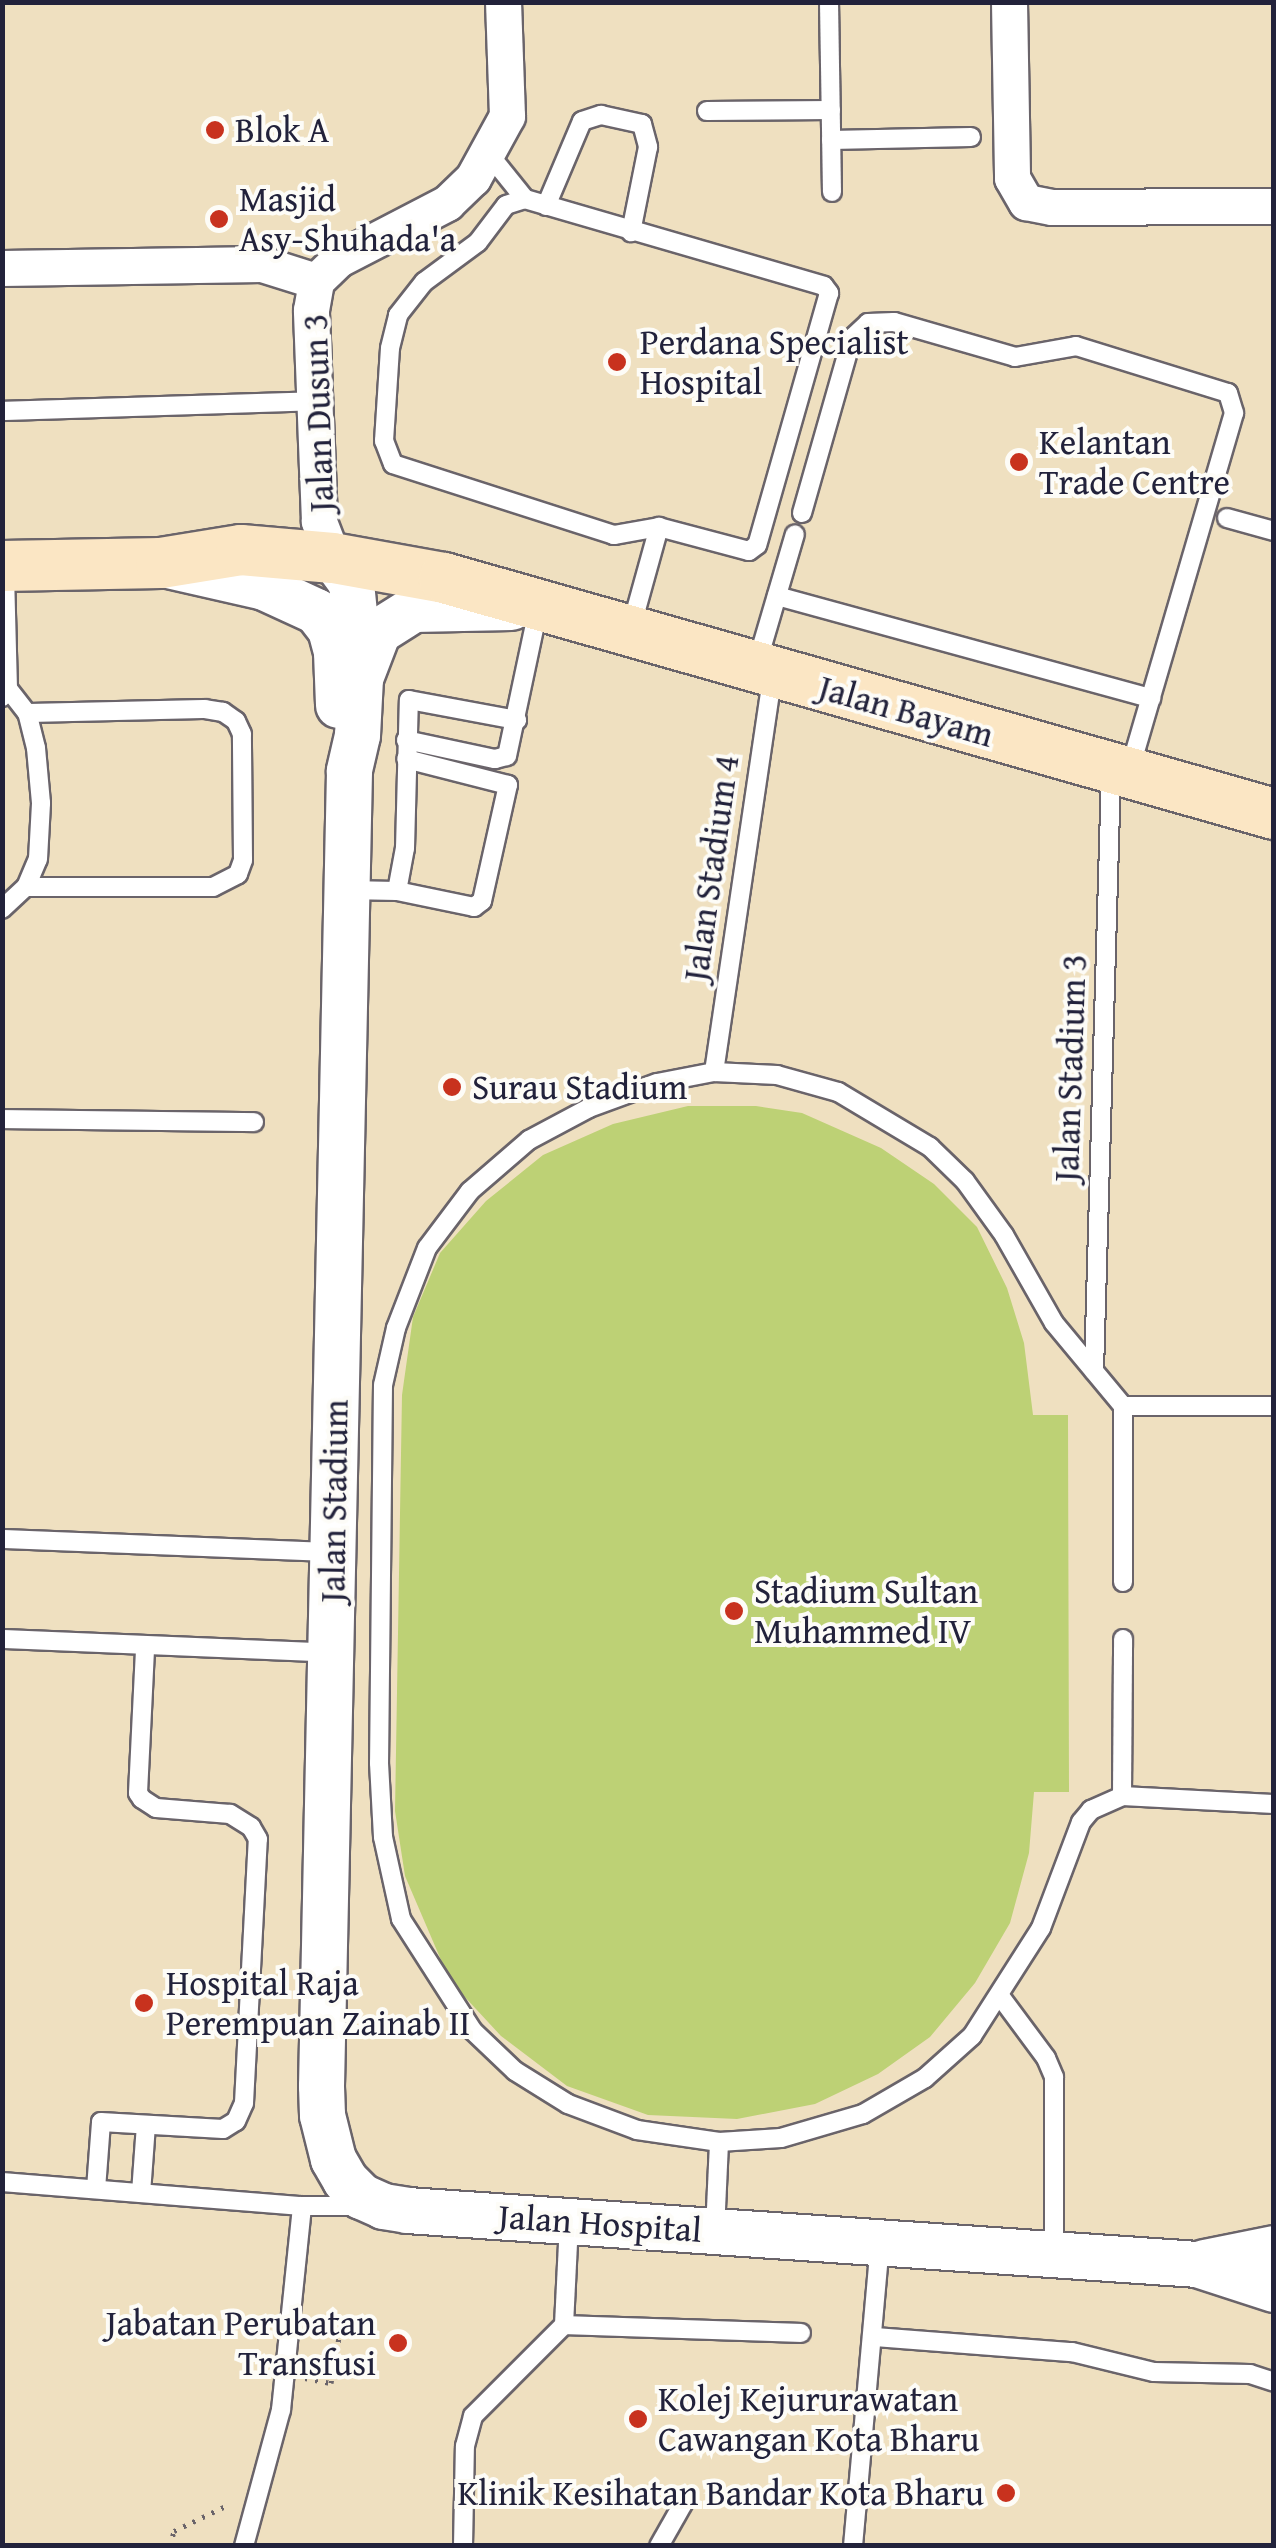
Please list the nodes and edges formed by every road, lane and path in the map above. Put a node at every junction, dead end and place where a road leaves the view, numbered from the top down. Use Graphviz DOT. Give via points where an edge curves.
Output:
graph roads {
  1 [pos="503,2"];
  2 [pos="829,2"];
  3 [pos="1009,2"];
  4 [pos="831,110"];
  5 [pos="707,111"];
  6 [pos="971,137"];
  7 [pos="831,140"];
  8 [pos="488,153"];
  9 [pos="832,192"];
  10 [pos="525,200"];
  11 [pos="546,206"];
  12 [pos="1274,206"];
  13 [pos="631,232"];
  14 [pos="2,268"];
  15 [pos="316,281"];
  16 [pos="313,401"];
  17 [pos="2,411"];
  18 [pos="802,514"];
  19 [pos="1227,518"];
  20 [pos="660,527"];
  21 [pos="1274,531"];
  22 [pos="796,534"];
  23 [pos="333,558"];
  24 [pos="161,563"];
  25 [pos="4,566"];
  26 [pos="778,596"];
  27 [pos="538,608"];
  28 [pos="629,633"];
  29 [pos="764,671"];
  30 [pos="360,678"];
  31 [pos="5,693"];
  32 [pos="1151,698"];
  33 [pos="27,713"];
  34 [pos="518,720"];
  35 [pos="406,740"];
  36 [pos="406,760"];
  37 [pos="349,771"];
  38 [pos="1120,771"];
  39 [pos="1274,814"];
  40 [pos="26,888"];
  41 [pos="347,890"];
  42 [pos="398,890"];
  43 [pos="2,910"];
  44 [pos="714,1072"];
  45 [pos="2,1119"];
  46 [pos="254,1122"];
  47 [pos="1094,1371"];
  48 [pos="1123,1406"];
  49 [pos="1274,1406"];
  50 [pos="2,1539"];
  51 [pos="351,1566"];
  52 [pos="1122,1582"];
  53 [pos="1122,1638"];
  54 [pos="2,1639"];
  55 [pos="144,1648"];
  56 [pos="330,1653"];
  57 [pos="1122,1796"];
  58 [pos="1274,1804"];
  59 [pos="1000,1996"];
  60 [pos="146,2125"];
  61 [pos="719,2142"];
  62 [pos="2,2182"];
  63 [pos="96,2190"];
  64 [pos="140,2193"];
  65 [pos="302,2206"];
  66 [pos="382,2206"];
  67 [pos="569,2221"];
  68 [pos="715,2231"];
  69 [pos="880,2242"];
  70 [pos="1274,2248"];
  71 [pos="1054,2254"];
  72 [pos="1197,2264"];
  73 [pos="1274,2289"];
  74 [pos="564,2325"];
  75 [pos="800,2333"];
  76 [pos="876,2338"];
  77 [pos="1274,2382"];
  78 [pos="684,2502"];
  79 [pos="244,2546"];
  80 [pos="463,2546"];
  81 [pos="659,2546"];
  82 [pos="853,2546"];
  1 -- 8 [label="street, Jalan Dusun 3" via="507,116"];
  2 -- 4 [label="lane"];
  3 -- 12 [label="street" via="1012,178 1026,202"];
  4 -- 5 [label="lane"];
  4 -- 7 [label="lane"];
  6 -- 7 [label="lane"];
  7 -- 9 [label="lane"];
  8 -- 10 [label="lane"];
  8 -- 15 [label="street, Jalan Dusun 3" via="447,203 339,259"];
  10 -- 11 [label="lane"];
  10 -- 20 [label="lane" via="506,204 478,242 424,282 398,315 390,348 387,454 402,470 614,536"];
  11 -- 13 [label="lane"];
  11 -- 13 [label="lane" via="582,121 600,115 642,124 648,146"];
  13 -- 20 [label="lane" via="824,286 829,293 757,545 749,551"];
  14 -- 15 [label="street" via="262,264"];
  15 -- 16 [label="street, Jalan Dusun 3"];
  16 -- 17 [label="lane"];
  16 -- 23 [label="street, Jalan Dusun 3" via="320,521"];
  18 -- 32 [label="lane, Jalan Stadium 3" via="852,338 868,323 894,322 1016,357 1076,346 1221,388 1232,398 1234,413"];
  19 -- 21 [label="lane"];
  20 -- 28 [label="lane"];
  22 -- 26 [label="lane, Jalan Stadium 4"];
  23 -- 24 [label="main road, Jalan Bayam" via="229,550"];
  23 -- 27 [label="main road, Jalan Bayam" via="444,578"];
  23 -- 30 [label="street" via="351,583"];
  24 -- 25 [label="main road, Jalan Bayam"];
  24 -- 37 [label="street, Jalan Bayam" via="264,587 316,611 336,652 339,733"];
  25 -- 31 [label="lane"];
  26 -- 29 [label="lane, Jalan Stadium 4"];
  26 -- 32 [label="lane"];
  27 -- 28 [label="main road, Jalan Bayam"];
  27 -- 30 [label="street, Jalan Bayam" via="443,605 399,614 371,643"];
  27 -- 34 [label="lane"];
  28 -- 29 [label="main road, Jalan Bayam"];
  29 -- 38 [label="main road, Jalan Bayam"];
  29 -- 44 [label="lane, Jalan Stadium 4"];
  30 -- 37 [label="street, Jalan Bayam"];
  31 -- 33 [label="lane"];
  32 -- 38 [label="lane, Jalan Stadium 3"];
  33 -- 40 [label="lane" via="40,804 38,859"];
  33 -- 40 [label="lane" via="223,712 242,734 242,860 238,874 213,888"];
  34 -- 35 [label="lane" via="510,752 500,759"];
  34 -- 35 [label="lane" via="414,698 406,705"];
  35 -- 36 [label="lane"];
  36 -- 42 [label="lane"];
  36 -- 42 [label="lane" via="508,788 478,906"];
  37 -- 41 [label="street, Jalan Stadium"];
  38 -- 39 [label="main road, Jalan Bayam"];
  38 -- 47 [label="lane, Jalan Stadium 3"];
  40 -- 43 [label="lane"];
  41 -- 42 [label="lane"];
  41 -- 51 [label="street, Jalan Stadium"];
  44 -- 47 [label="lane" via="777,1075 838,1092 930,1147 965,1181 1054,1323"];
  44 -- 51 [label="lane" via="589,1108 529,1140 470,1191 427,1248 382,1385"];
  45 -- 46 [label="lane"];
  47 -- 48 [label="lane"];
  48 -- 49 [label="lane"];
  48 -- 52 [label="lane"];
  50 -- 51 [label="lane"];
  51 -- 56 [label="street, Jalan Stadium"];
  51 -- 61 [label="lane" via="383,1838 401,1919 436,1979 487,2044 568,2104 638,2130"];
  53 -- 57 [label="lane"];
  54 -- 55 [label="lane"];
  55 -- 56 [label="lane"];
  55 -- 60 [label="lane" via="138,1793 156,1808 242,1819 261,1851 242,2113 223,2129"];
  56 -- 66 [label="street, Jalan Stadium" via="322,2115 344,2180"];
  57 -- 58 [label="lane"];
  57 -- 59 [label="lane" via="1081,1822 1040,1928"];
  59 -- 61 [label="lane" via="972,2036 925,2078 862,2114 780,2138"];
  59 -- 71 [label="lane" via="1054,2077"];
  60 -- 63 [label="lane" via="101,2122"];
  60 -- 64 [label="lane"];
  61 -- 68 [label="lane"];
  62 -- 63 [label="lane, Jalan Hospital"];
  63 -- 64 [label="lane, Jalan Hospital"];
  64 -- 65 [label="lane, Jalan Hospital"];
  65 -- 66 [label="lane, Jalan Hospital"];
  65 -- 79 [label="lane" via="281,2410"];
  66 -- 67 [label="street, Jalan Hospital"];
  67 -- 68 [label="street, Jalan Hospital"];
  67 -- 74 [label="lane"];
  68 -- 69 [label="street, Jalan Hospital"];
  69 -- 71 [label="street, Jalan Hospital"];
  69 -- 76 [label="lane"];
  70 -- 72 [label="street, Jalan Hospital"];
  71 -- 72 [label="street, Jalan Hospital"];
  72 -- 73 [label="street, Jalan Hospital"];
  74 -- 75 [label="lane"];
  74 -- 80 [label="lane" via="473,2416 464,2446"];
  76 -- 77 [label="lane" via="1072,2352 1154,2372 1250,2374"];
  76 -- 82 [label="lane" via="866,2373"];
  78 -- 81 [label="lane"];
}
